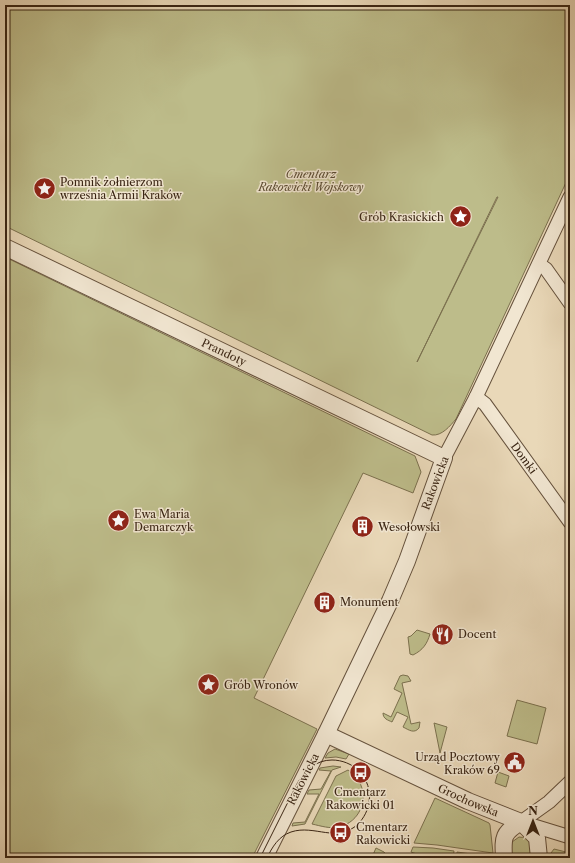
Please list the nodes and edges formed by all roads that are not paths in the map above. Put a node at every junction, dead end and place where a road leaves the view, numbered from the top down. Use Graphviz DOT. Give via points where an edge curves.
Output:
graph roads {
  1 [pos="570,197"];
  2 [pos="5,247"];
  3 [pos="539,264"];
  4 [pos="570,303"];
  5 [pos="476,397"];
  6 [pos="444,458"];
  7 [pos="570,522"];
  8 [pos="326,734"];
  9 [pos="570,782"];
  10 [pos="521,822"];
  11 [pos="570,837"];
  12 [pos="264,858"];
  13 [pos="504,858"];
  14 [pos="539,858"];
  1 -- 3 [label="street, Rakowicka"];
  2 -- 6 [label="street, Prandoty"];
  3 -- 4 [label="street" via="546,269"];
  3 -- 5 [label="street, Rakowicka"];
  5 -- 6 [label="street, Rakowicka"];
  5 -- 7 [label="street, Domki" via="485,404"];
  6 -- 8 [label="street, Rakowicka" via="393,594"];
  8 -- 10 [label="street, Grochowska" via="468,801"];
  8 -- 12 [label="street, Rakowicka"];
  9 -- 10 [label="street" via="549,802"];
  10 -- 11 [label="street, Grochowska"];
  10 -- 13 [label="street" via="507,831 504,838"];
  10 -- 14 [label="street" via="536,838"];
}
